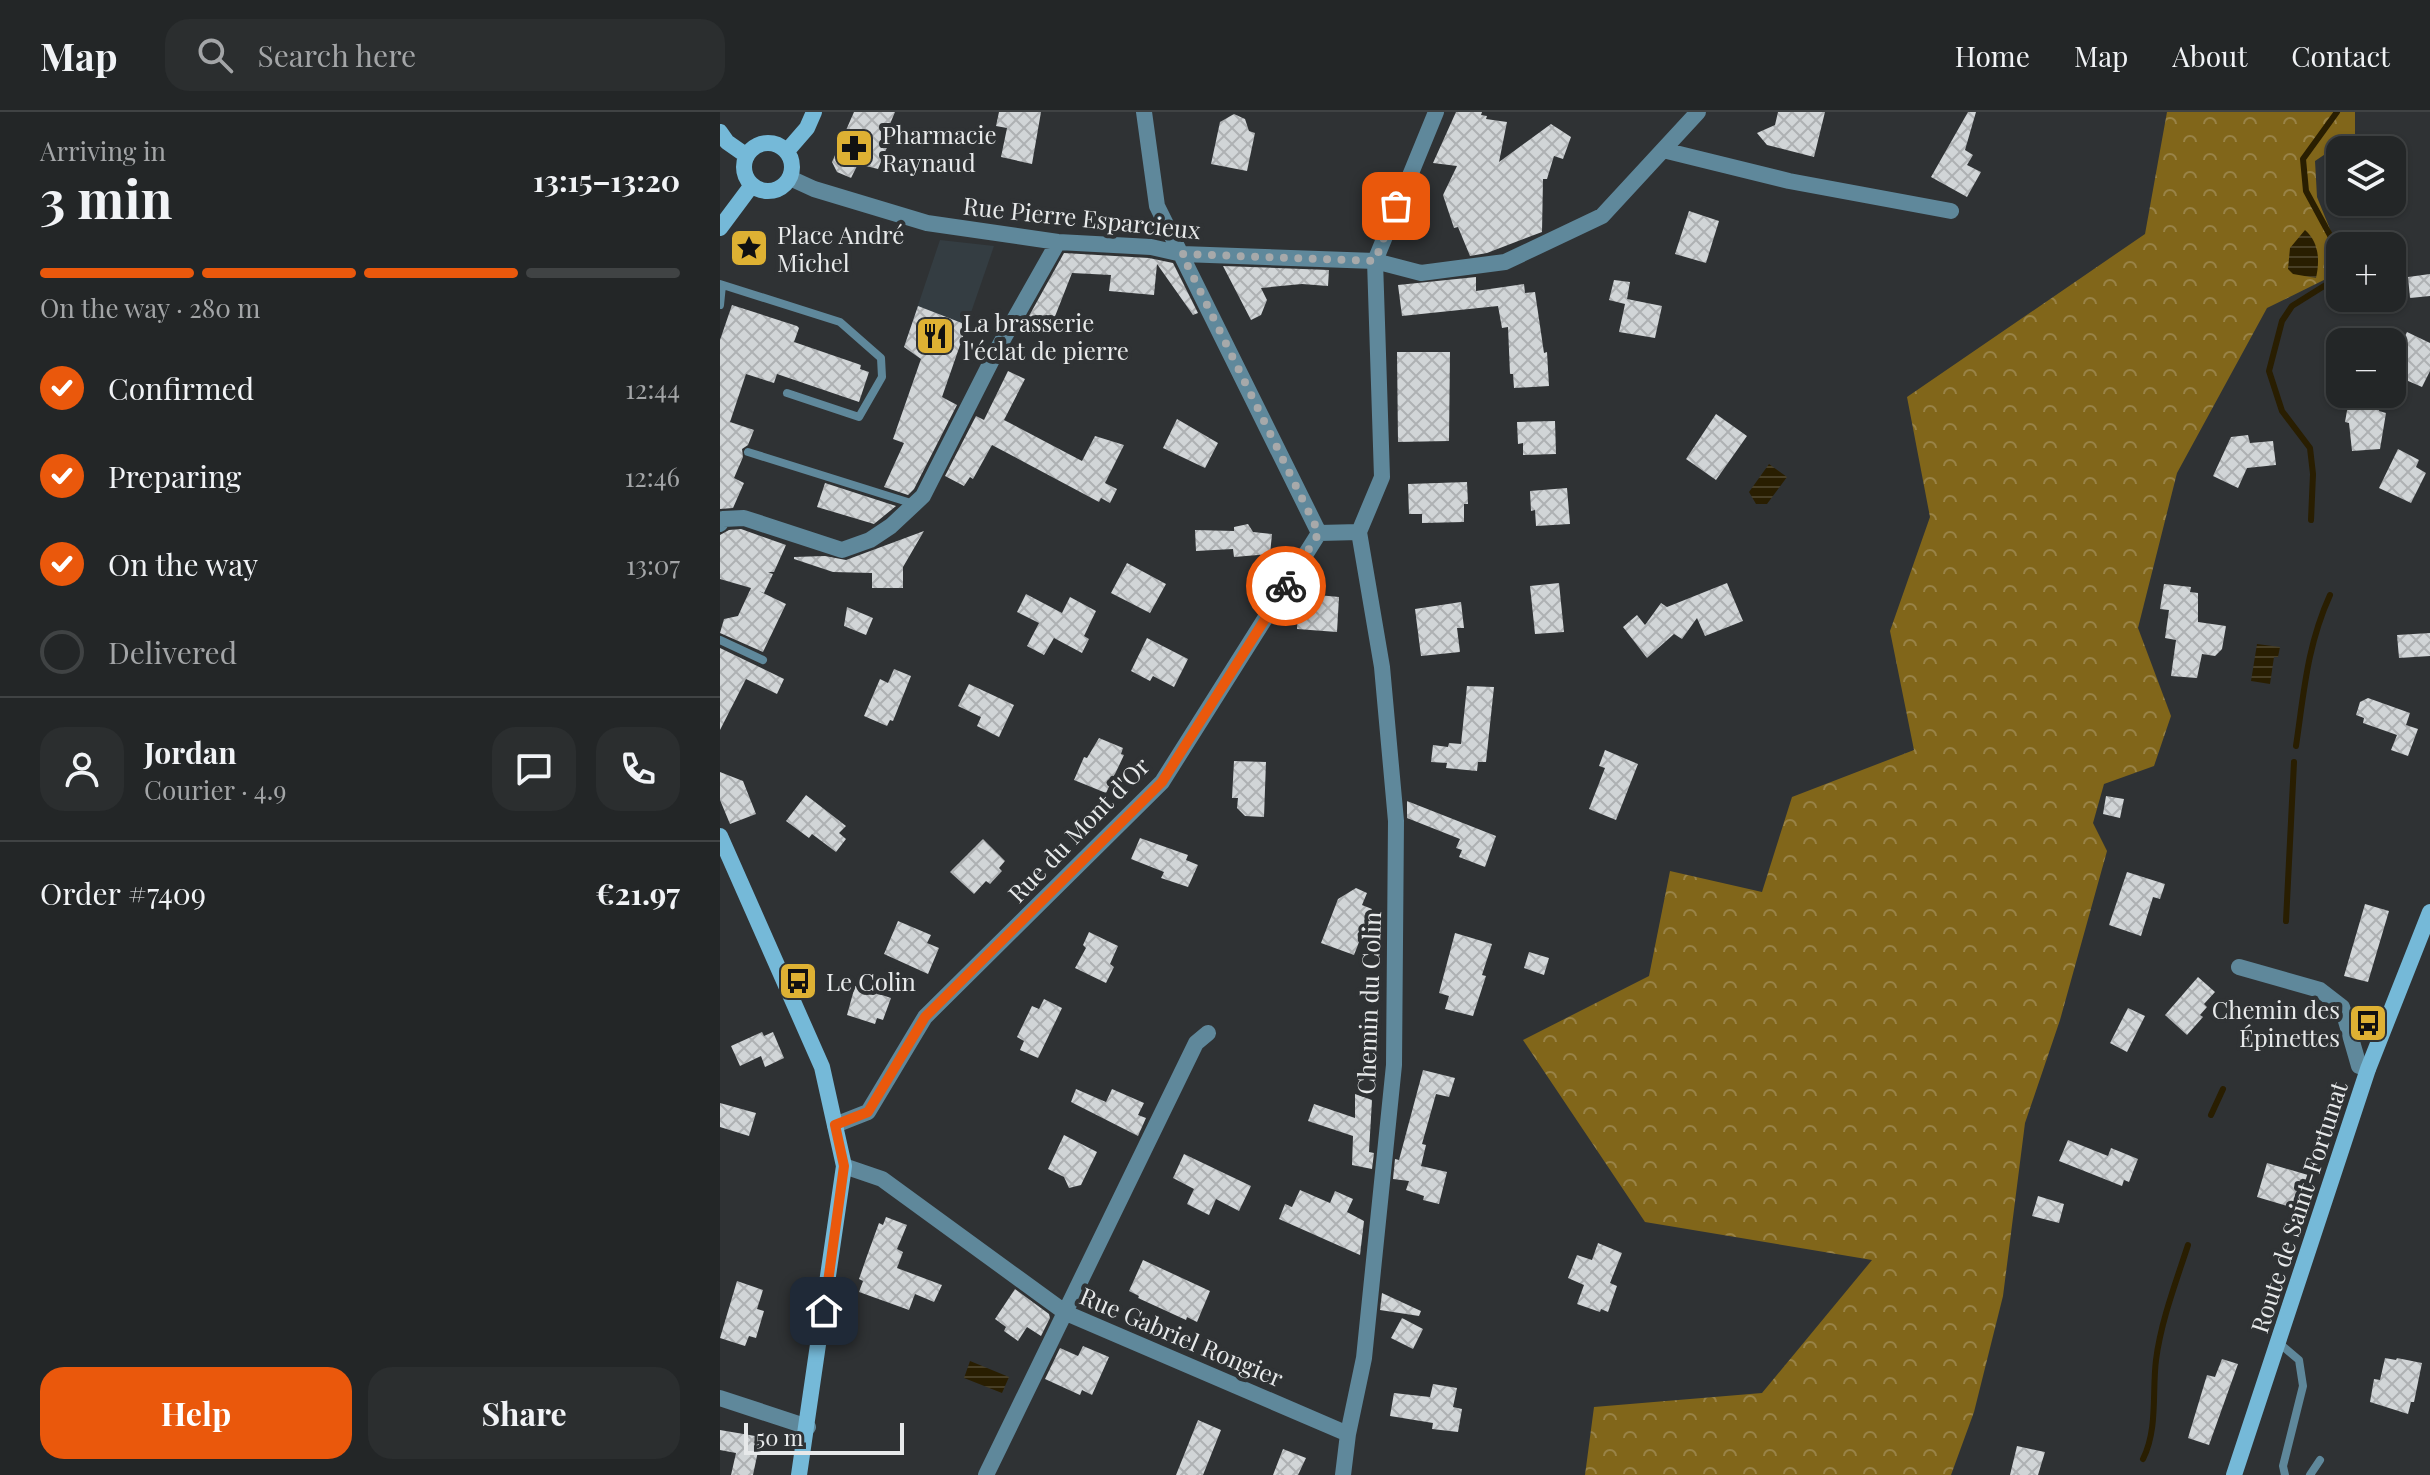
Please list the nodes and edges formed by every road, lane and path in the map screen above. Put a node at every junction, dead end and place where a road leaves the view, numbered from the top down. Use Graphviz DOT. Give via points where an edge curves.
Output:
graph roads {
  1 [pos="814,112"];
  2 [pos="1144,112"];
  3 [pos="1436,112"];
  4 [pos="1698,112"];
  5 [pos="720,132"];
  6 [pos="1663,150"];
  7 [pos="787,151"];
  8 [pos="747,156"];
  9 [pos="790,178"];
  10 [pos="752,185"];
  11 [pos="1951,211"];
  12 [pos="720,228"];
  13 [pos="1058,242"];
  14 [pos="1182,254"];
  15 [pos="1375,261"];
  16 [pos="721,284"];
  17 [pos="720,305"];
  18 [pos="787,393"];
  19 [pos="748,452"];
  20 [pos="914,504"];
  21 [pos="720,524"];
  22 [pos="1359,532"];
  23 [pos="1319,533"];
  24 [pos="720,640"];
  25 [pos="763,660"];
  26 [pos="720,836"];
  27 [pos="2430,912"];
  28 [pos="2239,967"];
  29 [pos="1208,1033"];
  30 [pos="2368,1069"];
  31 [pos="835,1125"];
  32 [pos="844,1166"];
  33 [pos="1066,1313"];
  34 [pos="2279,1343"];
  35 [pos="720,1398"];
  36 [pos="808,1427"];
  37 [pos="1348,1434"];
  38 [pos="2320,1460"];
  39 [pos="799,1475"];
  40 [pos="986,1475"];
  41 [pos="1343,1475"];
  42 [pos="2234,1475"];
  43 [pos="2285,1475"];
  44 [pos="2310,1475"];
  1 -- 7 [label="main road"];
  2 -- 14 [label="street" via="1157,206"];
  3 -- 15 [label="street"];
  4 -- 6 [label="street, Rue Pierre Esparcieux"];
  5 -- 8 [label="main road"];
  6 -- 11 [label="street" via="1789,181"];
  6 -- 15 [label="street, Rue Pierre Esparcieux" via="1602,216 1505,262 1421,273"];
  7 -- 8 [label="main road" via="765,143"];
  7 -- 9 [label="main road"];
  8 -- 10 [label="main road" via="745,172"];
  9 -- 10 [label="main road" via="773,191"];
  9 -- 13 [label="street, Rue Pierre Esparcieux" via="927,223"];
  10 -- 12 [label="main road"];
  13 -- 14 [label="street, Rue Pierre Esparcieux"];
  13 -- 20 [label="street" via="923,496"];
  14 -- 15 [label="street, Rue Pierre Esparcieux"];
  14 -- 23 [label="street"];
  15 -- 22 [label="street" via="1382,477"];
  16 -- 17 [label="lane"];
  16 -- 18 [label="lane" via="840,322 881,358 882,377 859,417"];
  19 -- 20 [label="lane"];
  20 -- 21 [label="street" via="870,540 842,550 744,518 723,519"];
  22 -- 23 [label="street"];
  22 -- 37 [label="street, Chemin du Colin" via="1382,667 1396,821 1394,1065 1364,1358"];
  23 -- 31 [label="street, Rue du Mont d'Or" via="1162,782 925,1017 868,1112"];
  24 -- 25 [label="lane"];
  26 -- 31 [label="main road" via="822,1067"];
  27 -- 30 [label="main road, Route de Saint-Fortunat"];
  28 -- 30 [label="street" via="2320,990 2342,1007 2359,1066"];
  29 -- 33 [label="street" via="1196,1043"];
  30 -- 34 [label="main road, Route de Saint-Fortunat"];
  31 -- 32 [label="main road"];
  32 -- 33 [label="street, Rue Gabriel Rongier" via="882,1179"];
  32 -- 36 [label="main road"];
  33 -- 37 [label="street, Rue Gabriel Rongier"];
  33 -- 40 [label="street"];
  34 -- 42 [label="main road, Route de Saint-Fortunat"];
  34 -- 43 [label="lane" via="2299,1360 2303,1386"];
  35 -- 36 [label="street"];
  36 -- 39 [label="main road"];
  37 -- 41 [label="street, Chemin du Colin"];
  38 -- 44 [label="lane"];
}
